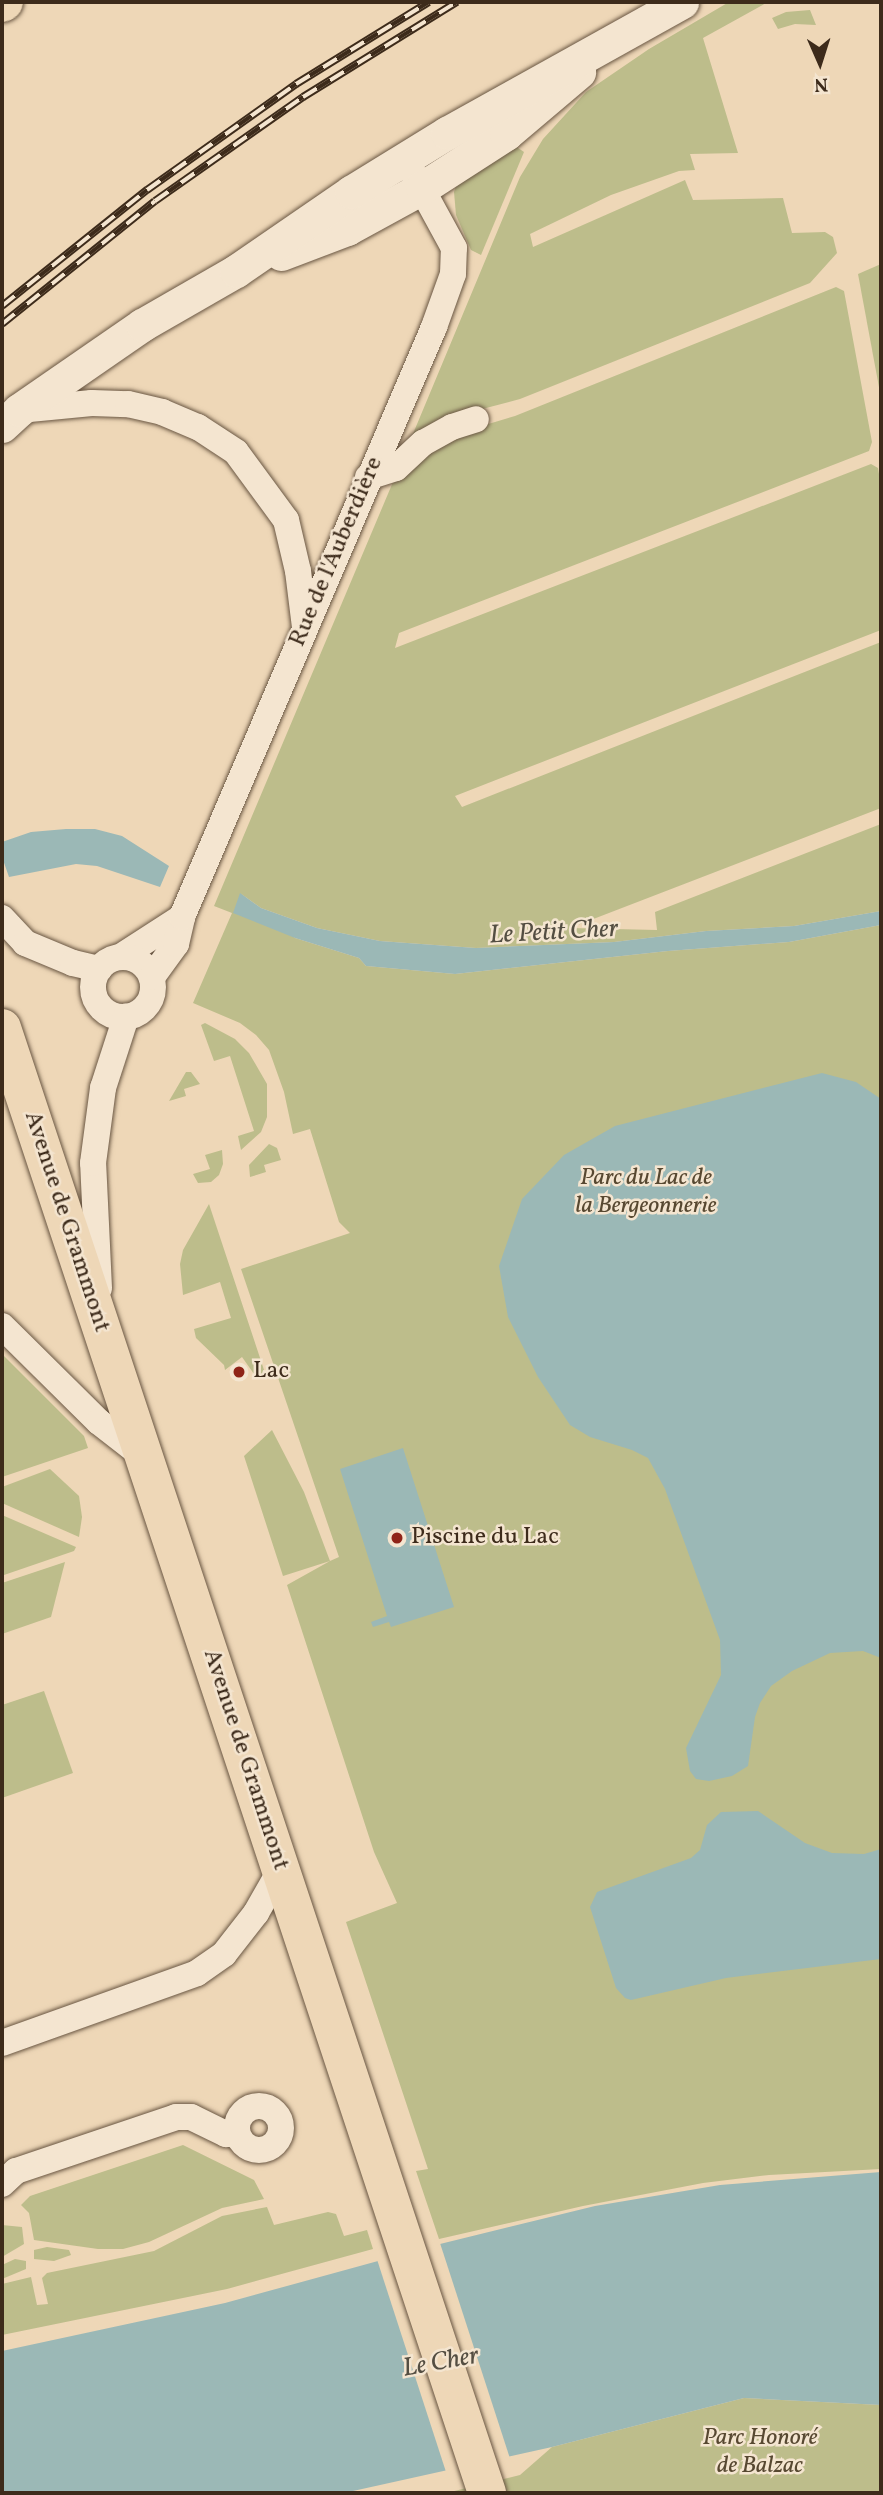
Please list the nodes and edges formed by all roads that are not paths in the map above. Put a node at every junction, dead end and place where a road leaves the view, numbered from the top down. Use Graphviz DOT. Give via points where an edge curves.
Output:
graph roads {
  1 [pos="682,2"];
  2 [pos="607,45"];
  3 [pos="405,159"];
  4 [pos="422,188"];
  5 [pos="236,271"];
  6 [pos="11,418"];
  7 [pos="476,419"];
  8 [pos="368,477"];
  9 [pos="305,628"];
  10 [pos="182,917"];
  11 [pos="2,918"];
  12 [pos="122,956"];
  13 [pos="99,969"];
  14 [pos="152,977"];
  15 [pos="126,1017"];
  16 [pos="2,1028"];
  17 [pos="100,1325"];
  18 [pos="2,1326"];
  19 [pos="144,1457"];
  20 [pos="281,1870"];
  21 [pos="2,2043"];
  22 [pos="237,2134"];
  23 [pos="2,2184"];
  24 [pos="487,2493"];
  1 -- 2 [label="street"];
  2 -- 3 [label="street"];
  2 -- 4 [label="street" via="545,105"];
  3 -- 4 [label="street, Rue de l'Auberdière"];
  3 -- 5 [label="street"];
  4 -- 5 [label="street" via="347,229"];
  4 -- 8 [label="street, Rue de l'Auberdière" via="454,248 456,262 434,327"];
  5 -- 6 [label="street" via="142,325"];
  6 -- 9 [label="street" via="92,402 128,404 198,427 236,452 286,520"];
  7 -- 8 [label="street" via="423,443 396,468"];
  8 -- 9 [label="street, Rue de l'Auberdière"];
  9 -- 10 [label="street, Rue de l'Auberdière"];
  10 -- 12 [label="street"];
  10 -- 14 [label="street, Rue de l'Auberdière" via="176,944"];
  11 -- 13 [label="street" via="25,943"];
  12 -- 13 [label="street"];
  12 -- 14 [label="street" via="140,962"];
  13 -- 15 [label="street" via="95,998 108,1013"];
  14 -- 15 [label="street" via="147,1005"];
  15 -- 17 [label="street" via="103,1088 93,1163"];
  16 -- 17 [label="main road, Avenue de Grammont"];
  17 -- 19 [label="main road, Avenue de Grammont"];
  18 -- 19 [label="street" via="99,1422"];
  19 -- 20 [label="main road, Avenue de Grammont"];
  20 -- 21 [label="street" via="224,1954 197,1973"];
  20 -- 24 [label="main road, Avenue de Grammont"];
  22 -- 23 [label="street" via="226,2134 191,2117 176,2117 16,2171"];
}
